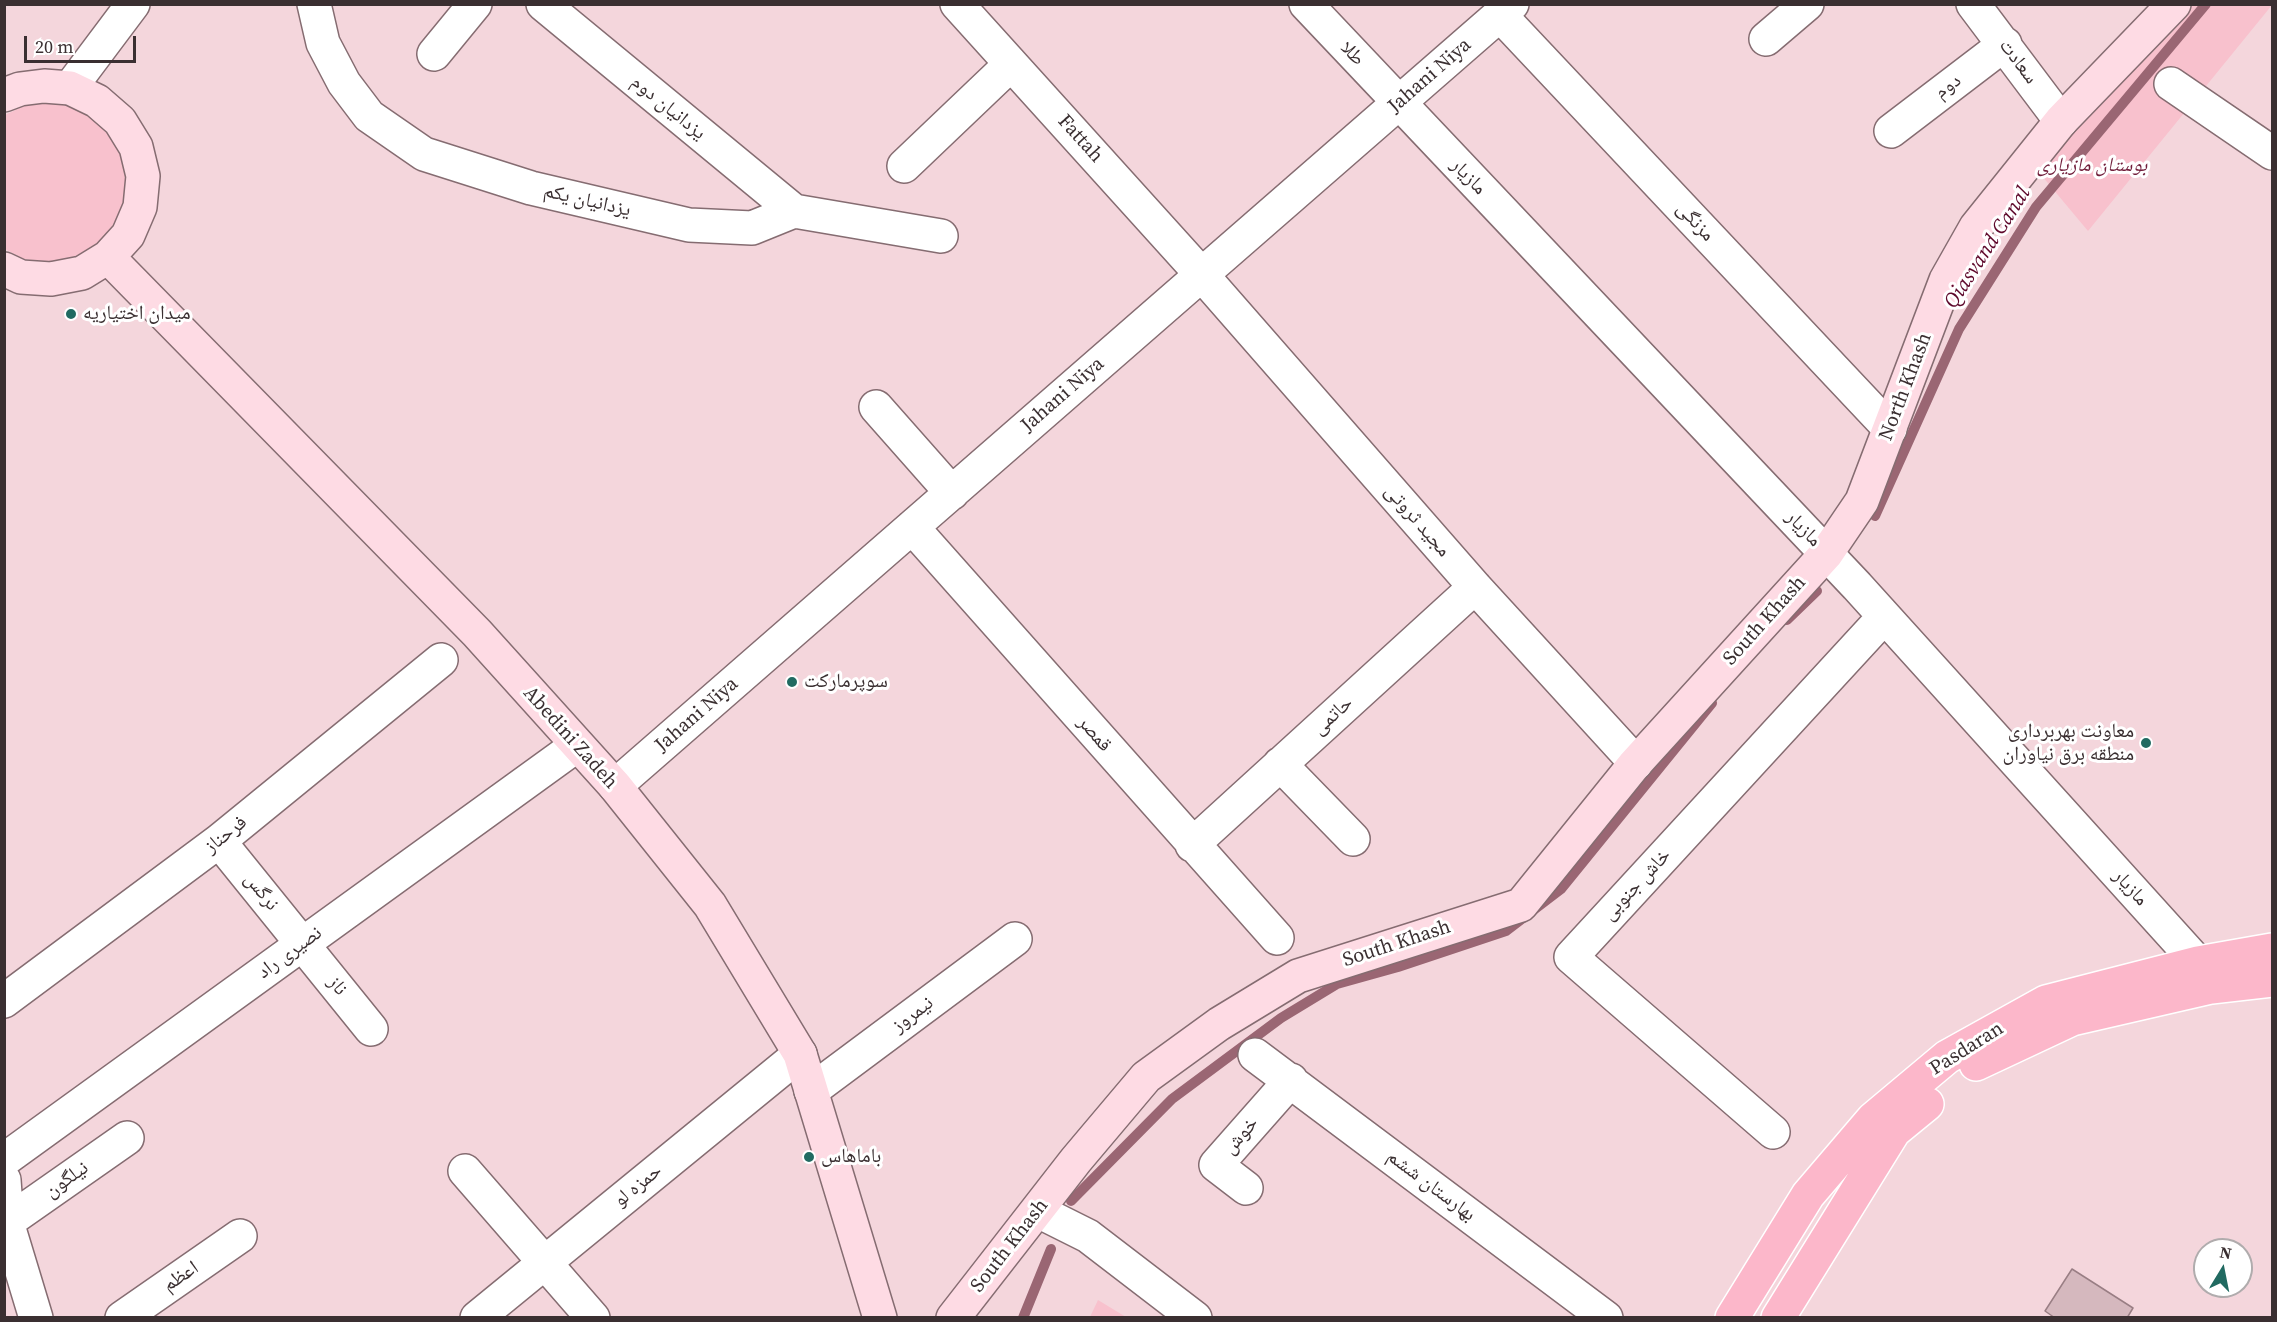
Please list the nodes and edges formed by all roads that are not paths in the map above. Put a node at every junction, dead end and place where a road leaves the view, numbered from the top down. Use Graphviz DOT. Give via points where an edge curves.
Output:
graph roads {
  1 [pos="133,4"];
  2 [pos="314,4"];
  3 [pos="476,4"];
  4 [pos="543,4"];
  5 [pos="957,4"];
  6 [pos="1306,4"];
  7 [pos="1807,4"];
  8 [pos="1973,4"];
  9 [pos="2174,4"];
  10 [pos="1506,10"];
  11 [pos="1766,39"];
  12 [pos="2005,44"];
  13 [pos="434,54"];
  14 [pos="1011,64"];
  15 [pos="2172,84"];
  16 [pos="70,88"];
  17 [pos="4,95"];
  18 [pos="1398,104"];
  19 [pos="2061,121"];
  20 [pos="1891,131"];
  21 [pos="2272,153"];
  22 [pos="904,166"];
  23 [pos="794,211"];
  24 [pos="941,236"];
  25 [pos="108,257"];
  26 [pos="4,269"];
  27 [pos="1202,274"];
  28 [pos="876,407"];
  29 [pos="1890,429"];
  30 [pos="952,493"];
  31 [pos="912,527"];
  32 [pos="1826,554"];
  33 [pos="1475,587"];
  34 [pos="1884,617"];
  35 [pos="441,660"];
  36 [pos="576,746"];
  37 [pos="1636,763"];
  38 [pos="1280,764"];
  39 [pos="615,786"];
  40 [pos="1353,839"];
  41 [pos="219,841"];
  42 [pos="1192,845"];
  43 [pos="1015,939"];
  44 [pos="1277,939"];
  45 [pos="303,944"];
  46 [pos="2272,950"];
  47 [pos="2198,963"];
  48 [pos="2272,980"];
  49 [pos="4,1001"];
  50 [pos="371,1029"];
  51 [pos="800,1054"];
  52 [pos="1255,1055"];
  53 [pos="1291,1080"];
  54 [pos="811,1091"];
  55 [pos="1773,1132"];
  56 [pos="127,1138"];
  57 [pos="4,1160"];
  58 [pos="465,1171"];
  59 [pos="4,1180"];
  60 [pos="1246,1188"];
  61 [pos="1038,1211"];
  62 [pos="7,1222"];
  63 [pos="240,1236"];
  64 [pos="546,1261"];
  65 [pos="36,1317"];
  66 [pos="122,1317"];
  67 [pos="477,1317"];
  68 [pos="593,1317"];
  69 [pos="880,1317"];
  70 [pos="953,1317"];
  71 [pos="1196,1317"];
  72 [pos="1606,1317"];
  73 [pos="1732,1317"];
  74 [pos="1778,1317"];
  1 -- 16 [label="street"];
  2 -- 23 [label="street, یزدانیان یکم" via="323,43 344,83 369,116 424,154 531,188 689,225 752,228"];
  3 -- 13 [label="street"];
  4 -- 23 [label="street, یزدانیان دوم"];
  5 -- 14 [label="street, Fattah"];
  6 -- 18 [label="street, طلا"];
  7 -- 11 [label="street"];
  8 -- 12 [label="street, سعادت"];
  9 -- 19 [label="street, North Khash"];
  10 -- 18 [label="street, Jahani Niya"];
  10 -- 29 [label="street, مزنگی"];
  12 -- 19 [label="street, سعادت"];
  12 -- 20 [label="street, دوم"];
  14 -- 22 [label="street"];
  14 -- 27 [label="street, Fattah"];
  15 -- 21 [label="street"];
  16 -- 17 [label="street" via="44,86"];
  16 -- 25 [label="street" via="98,101 120,121 136,147 143,177 140,207 128,235"];
  18 -- 27 [label="street, Jahani Niya"];
  18 -- 32 [label="street, مازیار"];
  19 -- 29 [label="street, North Khash" via="1976,227 1946,280"];
  23 -- 24 [label="street"];
  25 -- 26 [label="street" via="82,273 51,279 21,277"];
  25 -- 36 [label="street, Abedini Zadeh" via="477,633"];
  27 -- 30 [label="street, Jahani Niya"];
  27 -- 33 [label="street, مجید ثروتی"];
  28 -- 30 [label="street"];
  29 -- 32 [label="street, North Khash" via="1862,501"];
  30 -- 31 [label="street, Jahani Niya"];
  31 -- 39 [label="street, Jahani Niya"];
  31 -- 42 [label="street, قمصر"];
  32 -- 34 [label="street, مازیار"];
  32 -- 37 [label="street, South Khash"];
  33 -- 37 [label="street, مجید ثروتی"];
  33 -- 38 [label="street, حاتمی"];
  34 -- 47 [label="street, مازیار"];
  34 -- 55 [label="street, خاش جنوبی" via="1571,957"];
  35 -- 41 [label="street, فرحناز"];
  36 -- 39 [label="street, Abedini Zadeh"];
  36 -- 45 [label="street, نصیری راد"];
  37 -- 61 [label="street, South Khash" via="1521,905 1298,976 1219,1024 1146,1077"];
  38 -- 40 [label="street"];
  38 -- 42 [label="street, حاتمی"];
  39 -- 51 [label="street, Abedini Zadeh" via="710,905"];
  41 -- 45 [label="street, نرگس"];
  41 -- 49 [label="street, فرحناز"];
  42 -- 44 [label="street, قمصر"];
  43 -- 54 [label="street, نیمروز"];
  45 -- 50 [label="street, ناز"];
  45 -- 57 [label="street, نصیری راد"];
  46 -- 47 [label="main road, Pasdaran"];
  47 -- 73 [label="main road, Pasdaran" via="2046,1002 1947,1057 1873,1119 1808,1196"];
  48 -- 74 [label="main road, Pasdaran" via="2211,987 2072,1019 1973,1065 1894,1131"];
  51 -- 54 [label="street, Abedini Zadeh"];
  51 -- 64 [label="street, حمزه لو"];
  52 -- 53 [label="street, بهارستان ششم"];
  53 -- 60 [label="street, خوش" via="1216,1165"];
  53 -- 72 [label="street, بهارستان ششم"];
  54 -- 69 [label="street, Abedini Zadeh"];
  56 -- 62 [label="street, نیلگون"];
  58 -- 64 [label="street"];
  59 -- 62 [label="street"];
  61 -- 70 [label="street, South Khash"];
  61 -- 71 [label="street" via="1088,1236"];
  62 -- 65 [label="street"];
  63 -- 66 [label="street, اعظم"];
  64 -- 67 [label="street, حمزه لو"];
  64 -- 68 [label="street"];
}
